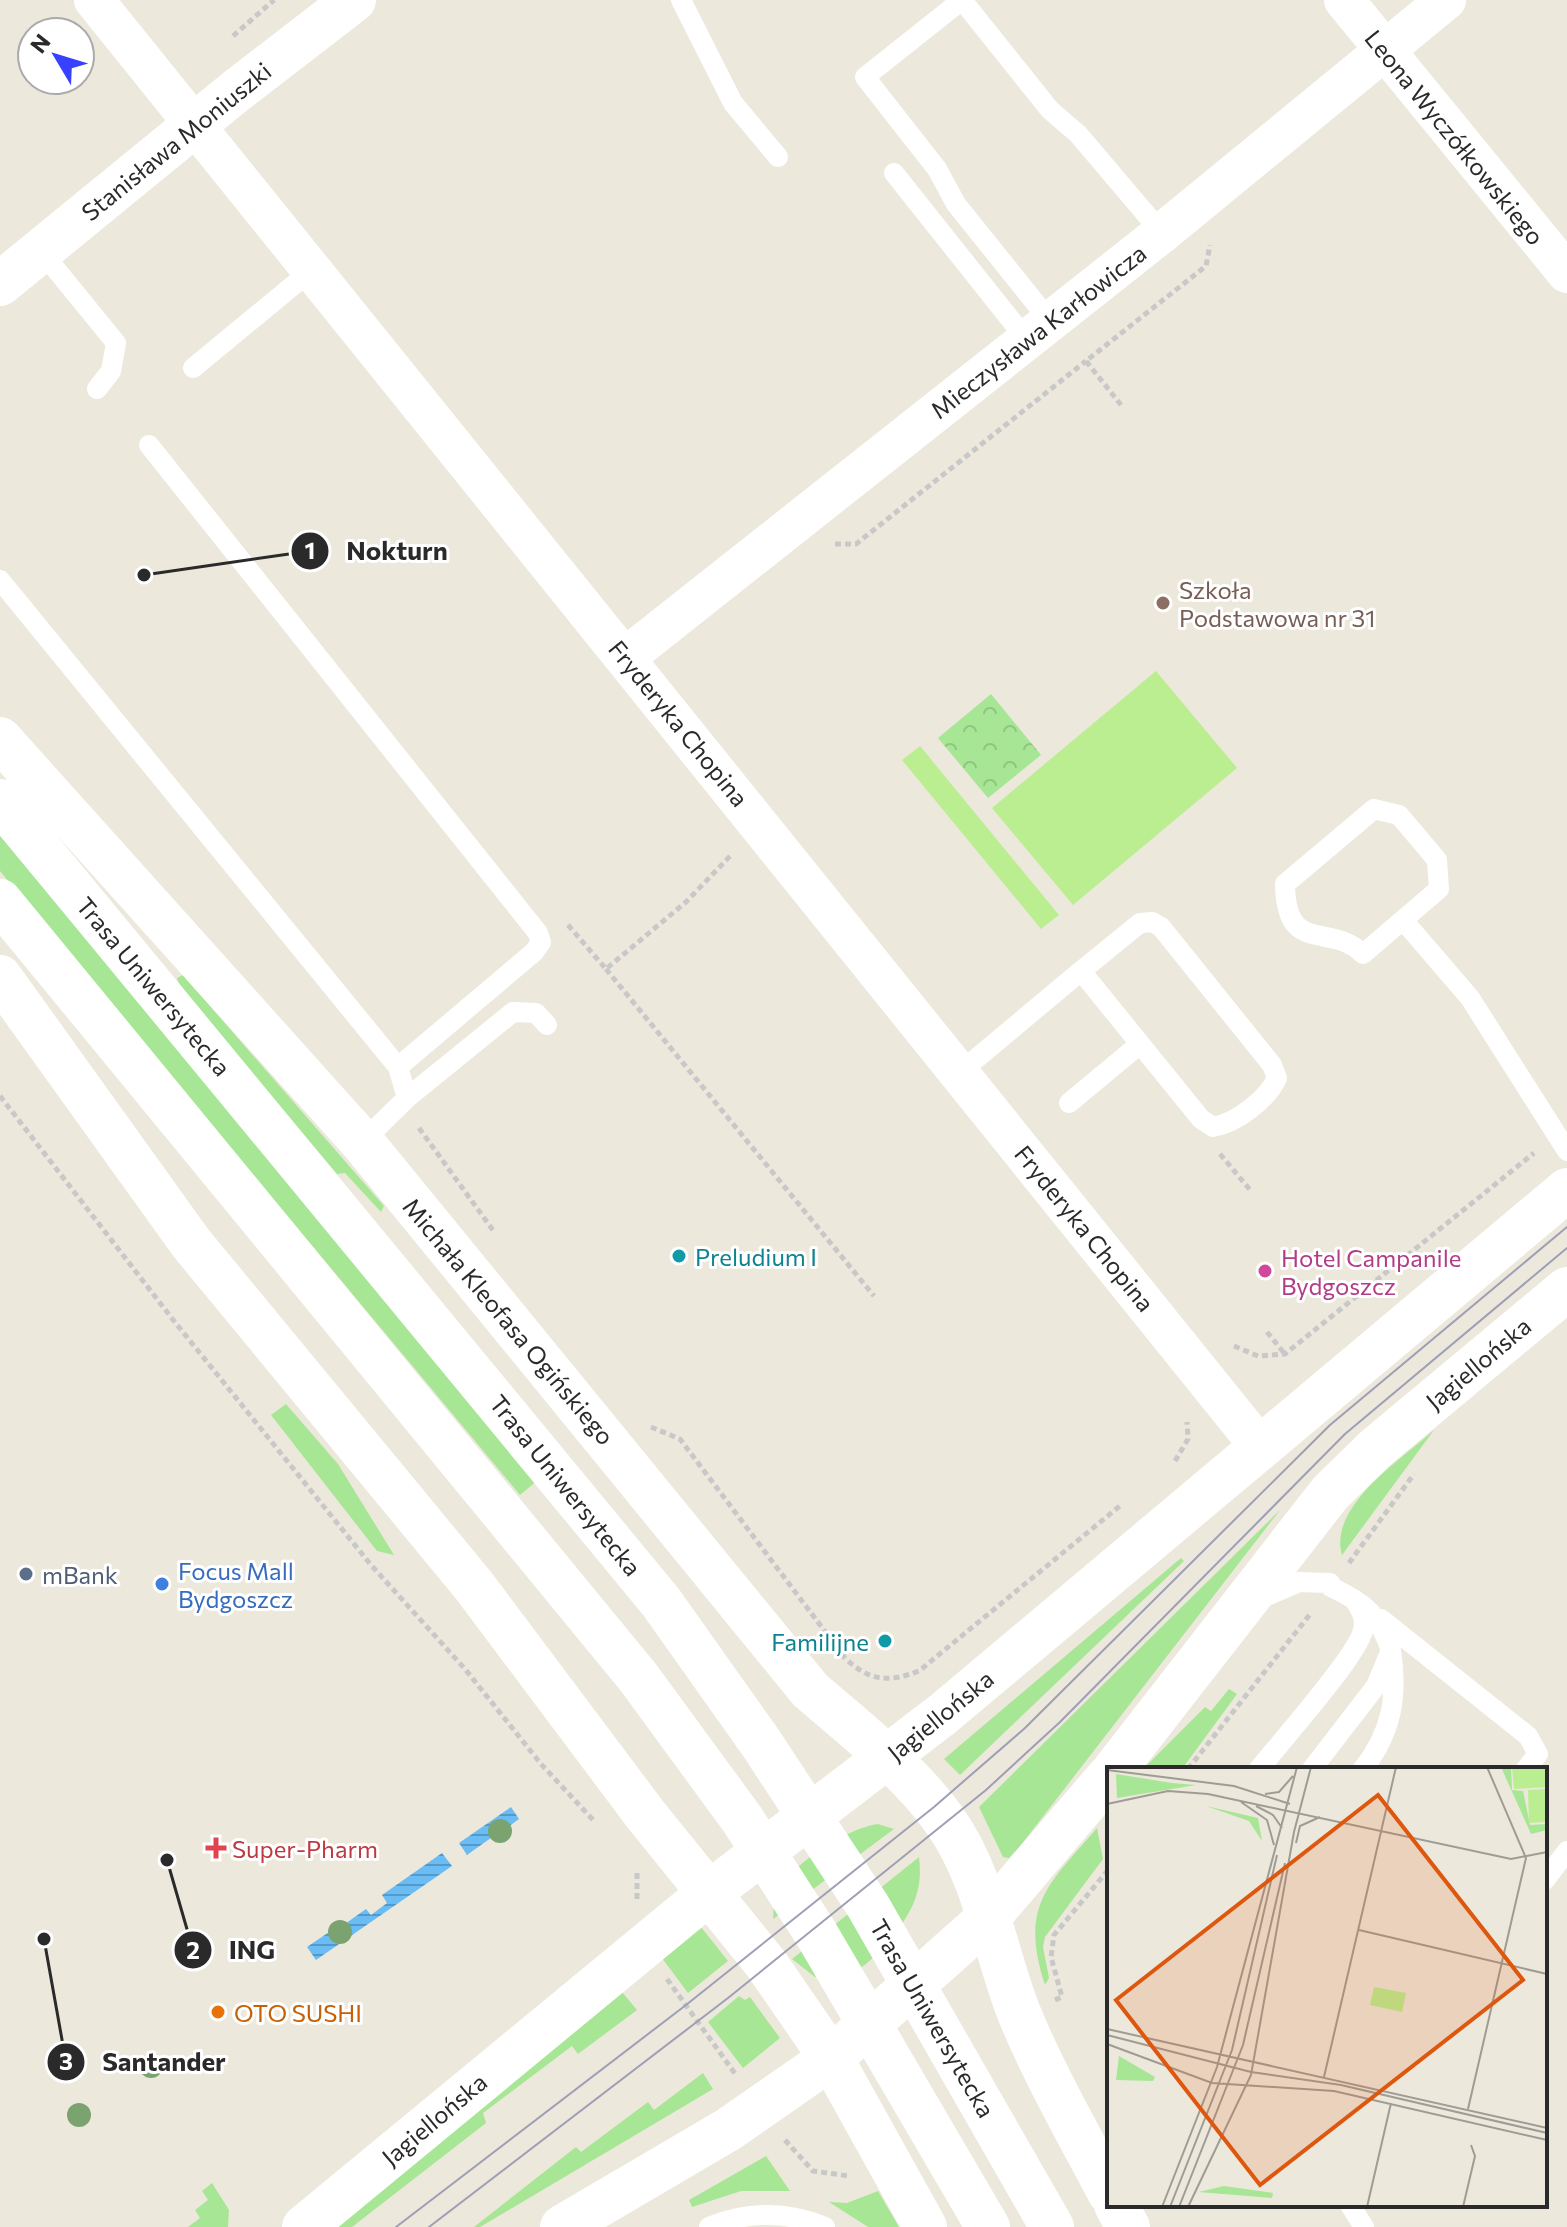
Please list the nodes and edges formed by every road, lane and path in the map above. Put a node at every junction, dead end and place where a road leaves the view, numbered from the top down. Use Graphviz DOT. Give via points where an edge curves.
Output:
graph roads {
  1 [pos="94,0"];
  2 [pos="354,0"];
  3 [pos="681,0"];
  4 [pos="1344,0"];
  5 [pos="1446,0"];
  6 [pos="1383,51"];
  7 [pos="196,124"];
  8 [pos="778,157"];
  9 [pos="894,173"];
  10 [pos="1162,233"];
  11 [pos="1212,235"];
  12 [pos="41,251"];
  13 [pos="313,269"];
  14 [pos="1567,273"];
  15 [pos="0,284"];
  16 [pos="1038,330"];
  17 [pos="1086,361"];
  18 [pos="193,368"];
  19 [pos="97,389"];
  20 [pos="1121,405"];
  21 [pos="149,445"];
  22 [pos="825,544"];
  23 [pos="0,580"];
  24 [pos="626,657"];
  25 [pos="1,740"];
  26 [pos="0,801"];
  27 [pos="0,901"];
  28 [pos="1403,920"];
  29 [pos="606,969"];
  30 [pos="1081,971"];
  31 [pos="0,977"];
  32 [pos="547,1025"];
  33 [pos="1140,1044"];
  34 [pos="398,1067"];
  35 [pos="959,1073"];
  36 [pos="0,1096"];
  37 [pos="407,1098"];
  38 [pos="1069,1103"];
  39 [pos="1213,1127"];
  40 [pos="362,1142"];
  41 [pos="1567,1151"];
  42 [pos="1567,1190"];
  43 [pos="1251,1191"];
  44 [pos="1567,1289"];
  45 [pos="874,1296"];
  46 [pos="1267,1332"];
  47 [pos="1285,1354"];
  48 [pos="1261,1448"];
  49 [pos="1422,1462"];
  50 [pos="1331,1587"];
  51 [pos="1353,1597"];
  52 [pos="1371,1612"];
  53 [pos="1226,1624"];
  54 [pos="1391,1650"];
  55 [pos="888,1758"];
  56 [pos="1118,1767"];
  57 [pos="1190,1767"];
  58 [pos="1261,1767"];
  59 [pos="1314,1767"];
  60 [pos="1365,1767"];
  61 [pos="1528,1767"];
  62 [pos="1107,1780"];
  63 [pos="603,1830"];
  64 [pos="1567,1851"];
  65 [pos="629,1862"];
  66 [pos="1107,1871"];
  67 [pos="1547,1877"];
  68 [pos="709,1893"];
  69 [pos="987,1919"];
  70 [pos="644,1945"];
  71 [pos="1062,1997"];
  72 [pos="831,2058"];
  73 [pos="762,2108"];
  74 [pos="1099,2174"];
  75 [pos="848,2177"];
  76 [pos="1117,2207"];
  77 [pos="1351,2207"];
  78 [pos="304,2227"];
  79 [pos="562,2227"];
  80 [pos="709,2227"];
  81 [pos="825,2227"];
  82 [pos="925,2227"];
  83 [pos="988,2227"];
  84 [pos="1052,2227"];
  85 [pos="1128,2227"];
  86 [pos="1364,2227"];
  1 -- 7 [label="street, Fryderyka Chopina"];
  2 -- 7 [label="main road, Stanisława Moniuszki"];
  3 -- 8 [label="lane" via="733,103"];
  4 -- 6 [label="street, Leona Wyczółkowskiego"];
  5 -- 6 [label="street, Mieczysława Karłowicza"];
  6 -- 10 [label="street, Mieczysława Karłowicza"];
  6 -- 14 [label="street, Leona Wyczółkowskiego"];
  7 -- 12 [label="main road, Stanisława Moniuszki"];
  7 -- 13 [label="street, Fryderyka Chopina"];
  9 -- 16 [label="lane"];
  10 -- 16 [label="street, Mieczysława Karłowicza"];
  10 -- 16 [label="lane" via="1078,134 1050,110 962,0 865,77 937,169"];
  11 -- 17 [label="path" via="1206,266"];
  12 -- 15 [label="main road, Stanisława Moniuszki"];
  12 -- 19 [label="lane" via="116,343 111,371"];
  13 -- 18 [label="lane"];
  13 -- 24 [label="street, Fryderyka Chopina"];
  16 -- 24 [label="street, Mieczysława Karłowicza"];
  17 -- 20 [label="path"];
  17 -- 22 [label="path" via="856,544"];
  21 -- 34 [label="lane" via="538,933 541,942 534,952"];
  23 -- 34 [label="lane"];
  24 -- 35 [label="street, Fryderyka Chopina"];
  25 -- 40 [label="main road, Michała Kleofasa Ogińskiego"];
  26 -- 84 [label="main road, Trasa Uniwersytecka" via="600,1526 706,1664 821,1832"];
  27 -- 83 [label="main road" via="638,1677 742,1819 861,2004"];
  28 -- 28 [label="lane" via="1439,889 1437,860 1399,815 1374,809 1285,884 1286,911 1304,933 1354,946 1363,954"];
  28 -- 41 [label="lane" via="1470,998"];
  29 -- 45 [label="path"];
  30 -- 33 [label="lane"];
  30 -- 35 [label="lane"];
  30 -- 39 [label="lane" via="1140,923 1161,927 1277,1078 1273,1088 1229,1125"];
  31 -- 68 [label="main road" via="191,1243 474,1586"];
  32 -- 37 [label="lane" via="536,1013 513,1012"];
  33 -- 38 [label="lane"];
  33 -- 39 [label="lane"];
  34 -- 37 [label="lane"];
  35 -- 48 [label="street, Fryderyka Chopina"];
  36 -- 63 [label="path" via="371,1565"];
  37 -- 40 [label="lane"];
  39 -- 43 [label="path" via="1216,1149"];
  40 -- 55 [label="main road, Michała Kleofasa Ogińskiego" via="810,1690"];
  42 -- 48 [label="main road, Jagiellońska"];
  44 -- 53 [label="main road, Jagiellońska" via="1330,1493"];
  46 -- 47 [label="path"];
  48 -- 55 [label="main road, Jagiellońska"];
  49 -- 50 [label="path"];
  50 -- 51 [label="lane"];
  50 -- 53 [label="lane" via="1320,1580 1299,1582 1265,1596"];
  50 -- 57 [label="path"];
  51 -- 52 [label="lane"];
  51 -- 58 [label="lane" via="1363,1614 1364,1631"];
  52 -- 54 [label="lane"];
  52 -- 61 [label="lane" via="1528,1736 1538,1754"];
  53 -- 56 [label="main road, Jagiellońska"];
  54 -- 59 [label="lane" via="1376,1686"];
  54 -- 60 [label="lane" via="1392,1716"];
  55 -- 68 [label="main road, Jagiellońska"];
  55 -- 69 [label="main road, Michała Kleofasa Ogińskiego" via="947,1823 973,1868"];
  62 -- 69 [label="main road, Jagiellońska"];
  64 -- 67 [label="lane"];
  65 -- 70 [label="path" via="637,1873 638,1894 629,1925"];
  66 -- 71 [label="path" via="1054,1935 1051,1957"];
  68 -- 70 [label="main road, Jagiellońska"];
  68 -- 72 [label="main road"];
  69 -- 72 [label="main road, Jagiellońska"];
  69 -- 74 [label="main road, Michała Kleofasa Ogińskiego" via="1020,2013"];
  70 -- 73 [label="path"];
  70 -- 78 [label="main road, Jagiellońska"];
  72 -- 73 [label="main road, Jagiellońska"];
  72 -- 82 [label="main road"];
  73 -- 75 [label="path" via="813,2171"];
  73 -- 79 [label="main road, Jagiellońska"];
  76 -- 85 [label="main road"];
  77 -- 86 [label="lane"];
  80 -- 81 [label="lane" via="744,2214 804,2219"];
}
